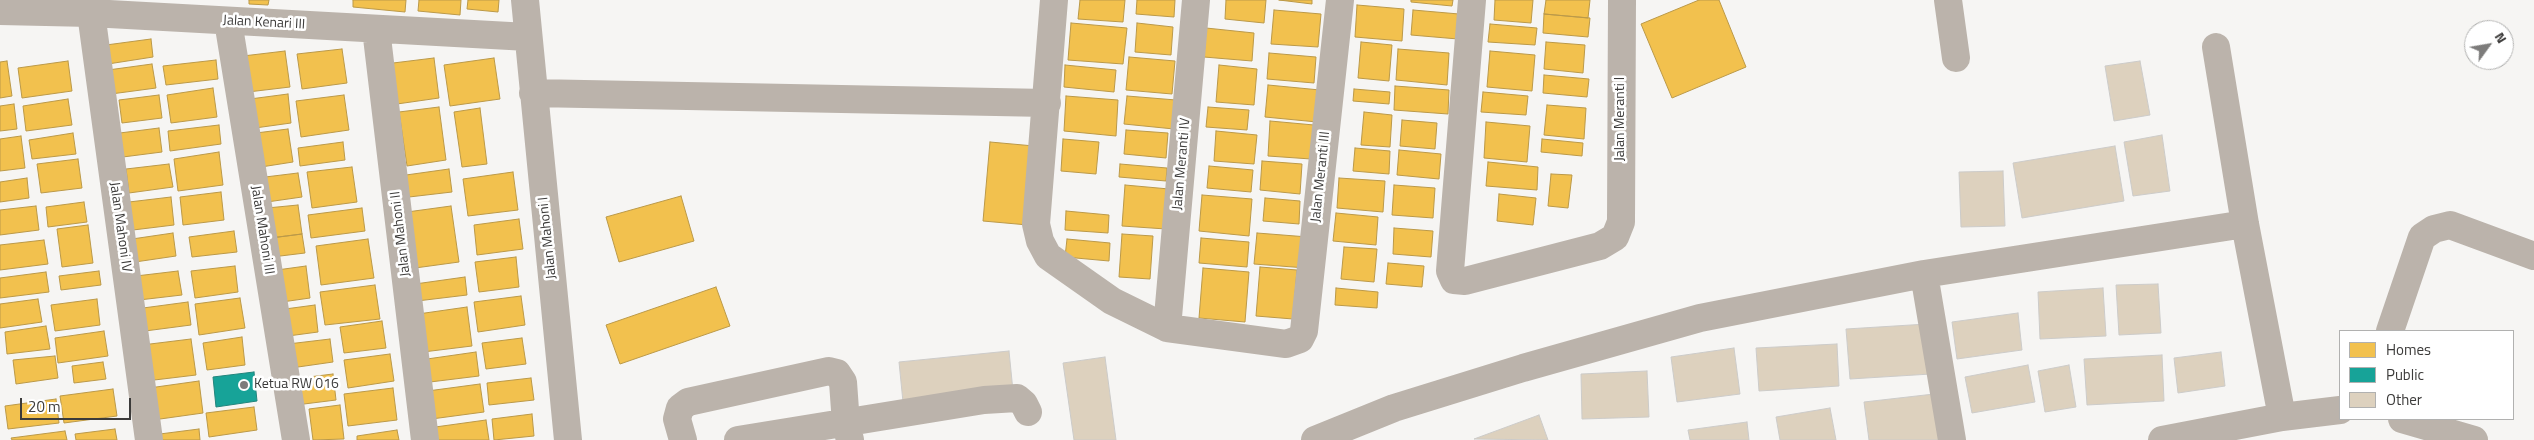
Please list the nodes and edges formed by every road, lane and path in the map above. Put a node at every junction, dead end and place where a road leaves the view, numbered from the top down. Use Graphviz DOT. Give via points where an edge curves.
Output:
graph roads {
  1 [pos="525,0"];
  2 [pos="1054,0"];
  3 [pos="1196,0"];
  4 [pos="1340,0"];
  5 [pos="1472,0"];
  6 [pos="1622,0"];
  7 [pos="1948,0"];
  8 [pos="0,11"];
  9 [pos="90,13"];
  10 [pos="228,21"];
  11 [pos="376,29"];
  12 [pos="528,36"];
  13 [pos="2216,47"];
  14 [pos="1956,58"];
  15 [pos="533,93"];
  16 [pos="1047,103"];
  17 [pos="2245,224"];
  18 [pos="2534,256"];
  19 [pos="1924,274"];
  20 [pos="1167,328"];
  21 [pos="2390,330"];
  22 [pos="2339,410"];
  23 [pos="1028,412"];
  24 [pos="2282,417"];
  25 [pos="2405,420"];
  26 [pos="848,432"];
  27 [pos="149,440"];
  28 [pos="296,440"];
  29 [pos="425,440"];
  30 [pos="568,440"];
  31 [pos="683,440"];
  32 [pos="738,440"];
  33 [pos="1315,440"];
  34 [pos="1952,440"];
  35 [pos="2162,440"];
  36 [pos="2474,440"];
  1 -- 12 [label="street, Jalan Mahoni I"];
  2 -- 16 [label="street"];
  3 -- 20 [label="street, Jalan Meranti IV"];
  4 -- 20 [label="street, Jalan Meranti III" via="1304,331 1300,339 1286,344"];
  5 -- 6 [label="street, Jalan Meranti I" via="1450,271 1454,280 1465,281 1600,246 1615,237 1621,222"];
  7 -- 14 [label="street"];
  8 -- 9 [label="street, Jalan Kenari III"];
  9 -- 10 [label="street, Jalan Kenari III"];
  9 -- 27 [label="street, Jalan Mahoni IV"];
  10 -- 11 [label="street, Jalan Kenari III"];
  10 -- 28 [label="street, Jalan Mahoni III"];
  11 -- 12 [label="street, Jalan Kenari III"];
  11 -- 29 [label="street, Jalan Mahoni II"];
  12 -- 15 [label="street, Jalan Mahoni I"];
  13 -- 17 [label="street"];
  15 -- 16 [label="street"];
  15 -- 30 [label="street, Jalan Mahoni I"];
  16 -- 20 [label="street" via="1036,224 1040,241 1048,256 1112,301"];
  17 -- 19 [label="street"];
  17 -- 24 [label="street"];
  18 -- 21 [label="street" via="2450,225 2434,229 2422,237"];
  19 -- 33 [label="street" via="1700,318 1394,408"];
  19 -- 34 [label="street"];
  22 -- 24 [label="street"];
  23 -- 26 [label="street" via="1022,401 1013,398 984,400"];
  24 -- 35 [label="street"];
  25 -- 36 [label="street"];
  26 -- 31 [label="street" via="843,382 837,373 829,371 688,402 680,408 677,419"];
  26 -- 32 [label="street"];
}
